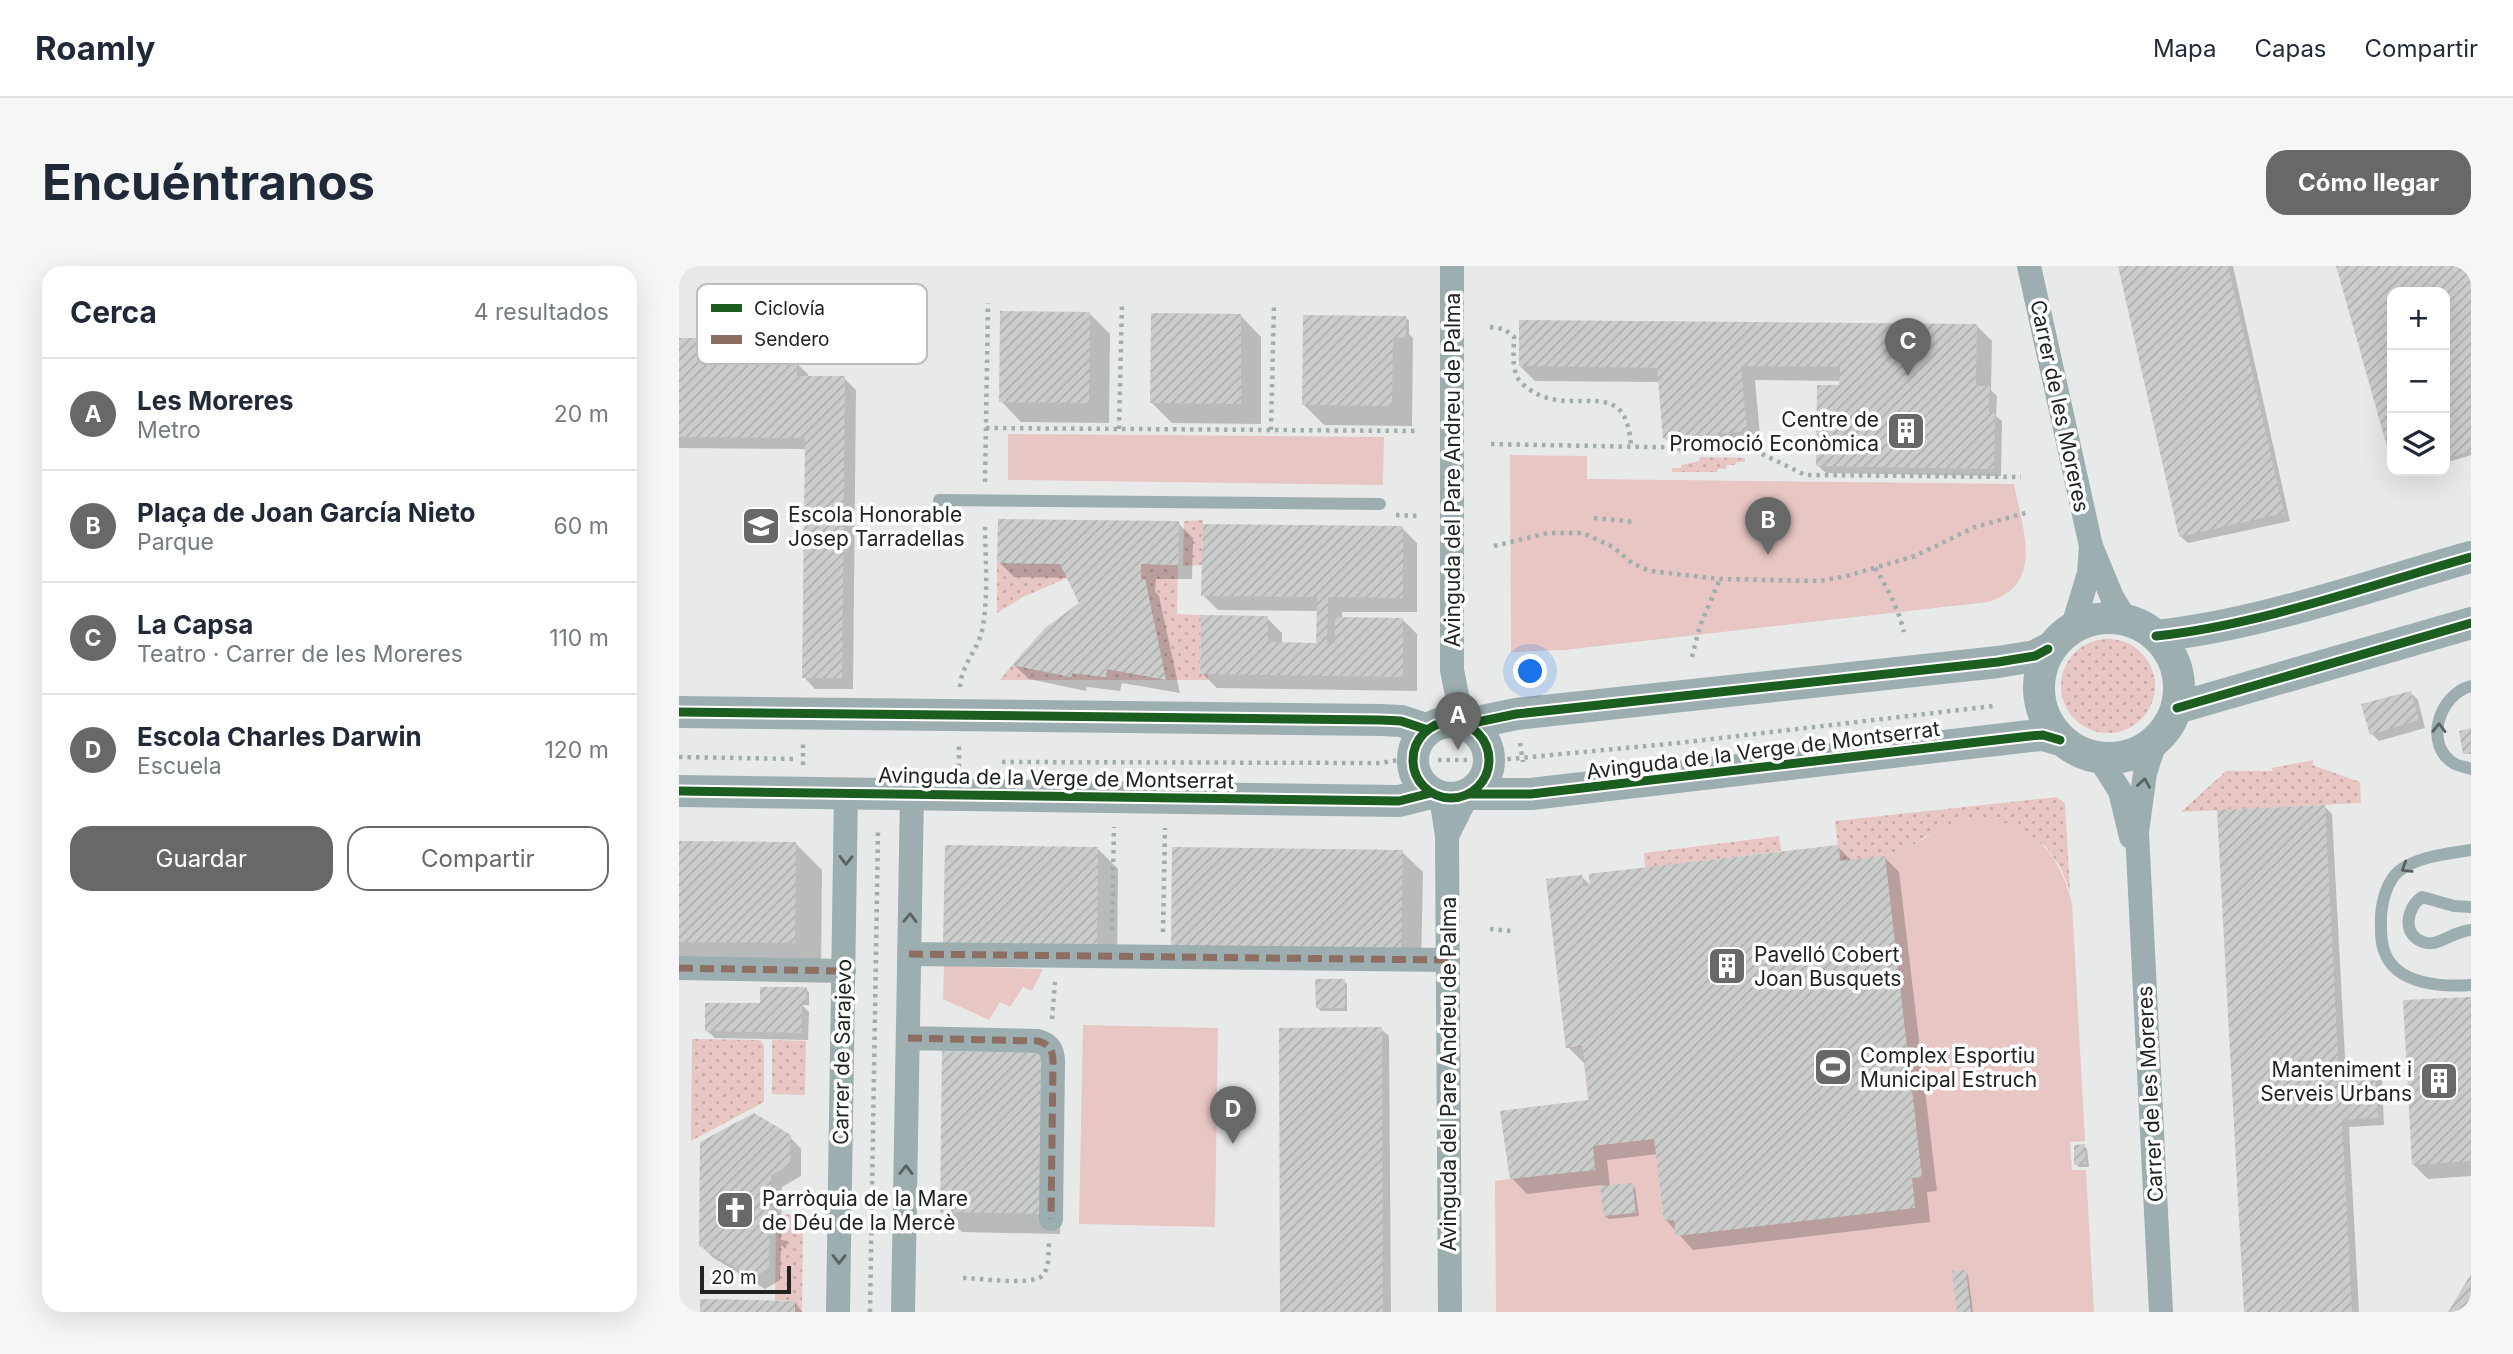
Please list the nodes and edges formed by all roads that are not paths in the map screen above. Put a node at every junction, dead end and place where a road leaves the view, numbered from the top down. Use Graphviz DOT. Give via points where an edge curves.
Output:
graph roads {
  1 [pos="1452,266"];
  2 [pos="2029,266"];
  3 [pos="939,500"];
  4 [pos="1380,504"];
  5 [pos="2091,546"];
  6 [pos="2471,557"];
  7 [pos="2126,620"];
  8 [pos="2471,623"];
  9 [pos="2073,626"];
  10 [pos="2156,636"];
  11 [pos="2049,649"];
  12 [pos="2471,686"];
  13 [pos="2177,708"];
  14 [pos="679,712"];
  15 [pos="1441,735"];
  16 [pos="2156,739"];
  17 [pos="2060,740"];
  18 [pos="2099,758"];
  19 [pos="2471,769"];
  20 [pos="679,791"];
  21 [pos="846,792"];
  22 [pos="912,793"];
  23 [pos="1447,795"];
  24 [pos="2471,850"];
  25 [pos="2138,875"];
  26 [pos="2471,907"];
  27 [pos="2471,930"];
  28 [pos="909,954"];
  29 [pos="1448,960"];
  30 [pos="679,968"];
  31 [pos="844,971"];
  32 [pos="2471,985"];
  33 [pos="908,1038"];
  34 [pos="1051,1219"];
  35 [pos="838,1312"];
  36 [pos="903,1312"];
  37 [pos="1450,1312"];
  38 [pos="2161,1312"];
  1 -- 15 [label="street, Avinguda del Pare Andreu de Palma" via="1453,675"];
  2 -- 5 [label="street, Carrer de les Moreres"];
  3 -- 4 [label="lane"];
  5 -- 7 [label="street, Carrer de les Moreres"];
  5 -- 9 [label="street, Carrer de les Moreres" via="2089,573"];
  6 -- 10 [label="street" via="2210,628"];
  7 -- 9 [label="street" via="2095,618"];
  7 -- 10 [label="street"];
  8 -- 13 [label="street"];
  9 -- 11 [label="street"];
  10 -- 13 [label="street" via="2179,676"];
  11 -- 15 [label="street" via="1998,662 1516,714"];
  11 -- 17 [label="street" via="2039,678 2041,707"];
  19 -- 12 [label="lane, one-way" via="2455,764 2445,754 2438,727 2447,700"];
  13 -- 16 [label="street"];
  14 -- 15 [label="street" via="1401,720"];
  15 -- 23 [label="street" via="1420,739 1413,759 1422,784"];
  15 -- 23 [label="street" via="1474,731 1488,752 1489,764 1478,787"];
  16 -- 18 [label="street" via="2121,758"];
  25 -- 16 [label="street, Carrer de les Moreres, one-way" via="2145,774"];
  17 -- 18 [label="street"];
  17 -- 23 [label="street, Avinguda de la Verge de Montserrat" via="2030,736 1531,794"];
  18 -- 25 [label="street, Carrer de les Moreres" via="2120,791"];
  20 -- 21 [label="street, Avinguda de la Verge de Montserrat"];
  21 -- 22 [label="street, Avinguda de la Verge de Montserrat"];
  21 -- 31 [label="street, Carrer de Sarajevo, one-way"];
  22 -- 23 [label="street, Avinguda de la Verge de Montserrat" via="1399,801"];
  28 -- 22 [label="street, one-way"];
  23 -- 29 [label="street, Avinguda del Pare Andreu de Palma"];
  24 -- 32 [label="lane, one-way" via="2414,862 2397,873 2382,904 2381,926 2385,954 2396,969 2447,987"];
  25 -- 38 [label="street, Carrer de les Moreres"];
  26 -- 27 [label="lane" via="2422,897 2409,911 2408,925 2413,937 2435,944 2453,933"];
  28 -- 29 [label="street"];
  28 -- 33 [label="street"];
  29 -- 37 [label="street, Avinguda del Pare Andreu de Palma"];
  30 -- 31 [label="street"];
  31 -- 35 [label="street, Carrer de Sarajevo, one-way"];
  33 -- 34 [label="street" via="1046,1044 1053,1055"];
  36 -- 33 [label="street, one-way"];
}
